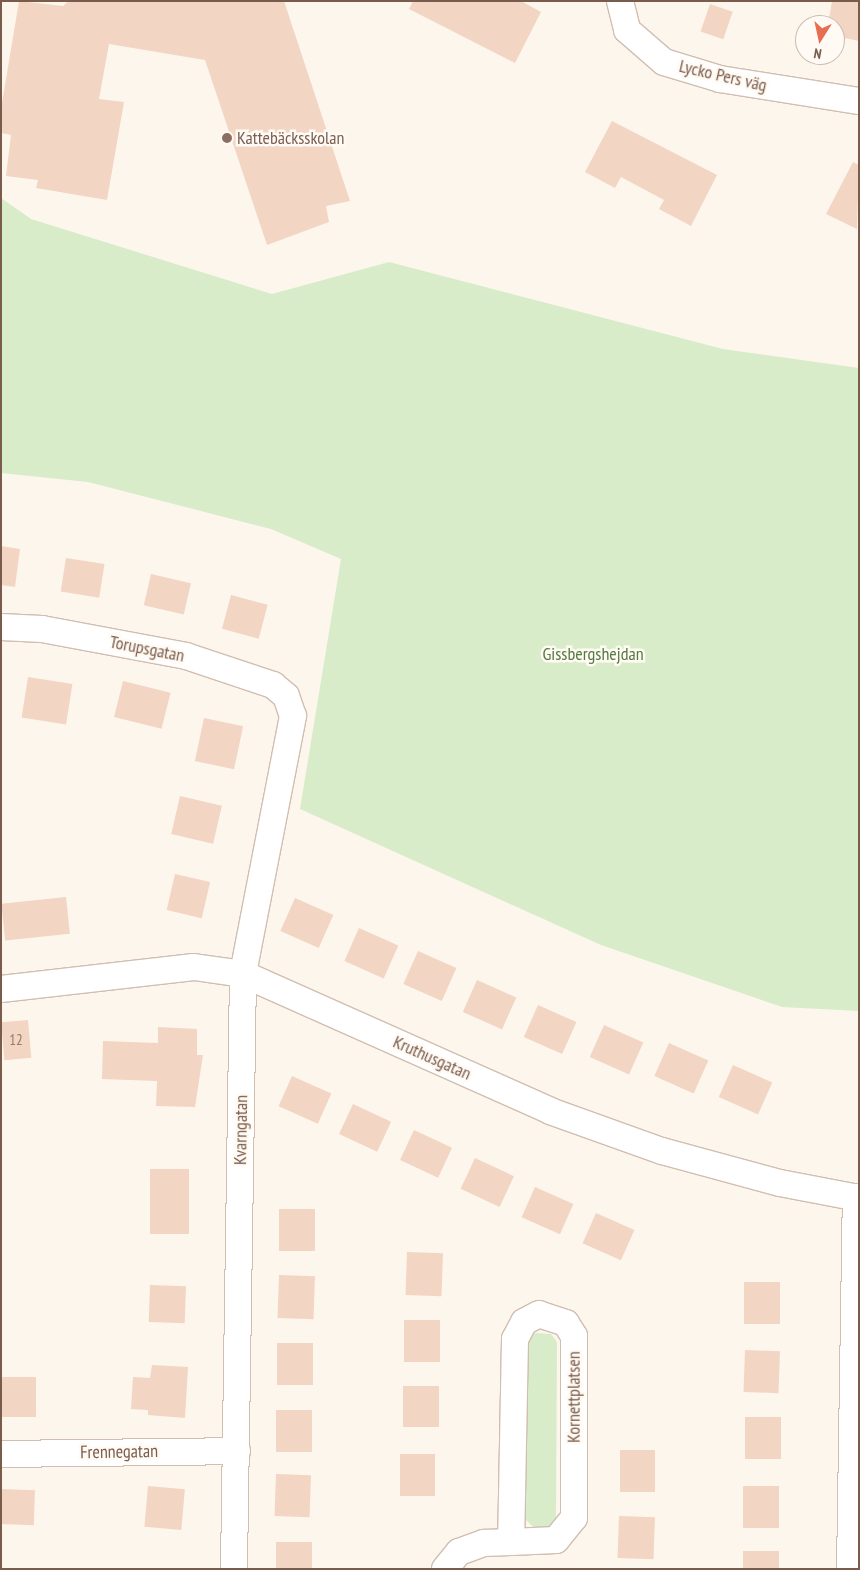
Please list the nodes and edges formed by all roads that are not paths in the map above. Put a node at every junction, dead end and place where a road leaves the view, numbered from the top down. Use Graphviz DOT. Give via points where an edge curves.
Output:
graph roads {
  1 [pos="620,1"];
  2 [pos="859,101"];
  3 [pos="1,627"];
  4 [pos="286,696"];
  5 [pos="243,974"];
  6 [pos="1,989"];
  7 [pos="857,1197"];
  8 [pos="237,1451"];
  9 [pos="1,1454"];
  10 [pos="511,1542"];
  11 [pos="234,1569"];
  12 [pos="445,1569"];
  13 [pos="850,1569"];
  1 -- 2 [label="street, Lycko Pers väg" via="627,30 664,62 720,79"];
  3 -- 4 [label="street, Torupsgatan" via="42,629 186,656 272,685"];
  4 -- 5 [label="street, Kvarngatan" via="293,716"];
  5 -- 6 [label="street, Kruthusgatan" via="194,967"];
  5 -- 7 [label="street, Kruthusgatan" via="550,1111 662,1151 780,1183"];
  5 -- 8 [label="street, Kvarngatan"];
  7 -- 13 [label="street"];
  8 -- 9 [label="street, Frennegatan"];
  8 -- 11 [label="street, Kvarngatan"];
  10 -- 10 [label="street, Kornettplatsen" via="556,1540 574,1518 574,1336 566,1323 539,1314 524,1322 516,1339"];
  10 -- 12 [label="street, Kornettplatsen" via="484,1543 459,1552"];
}
